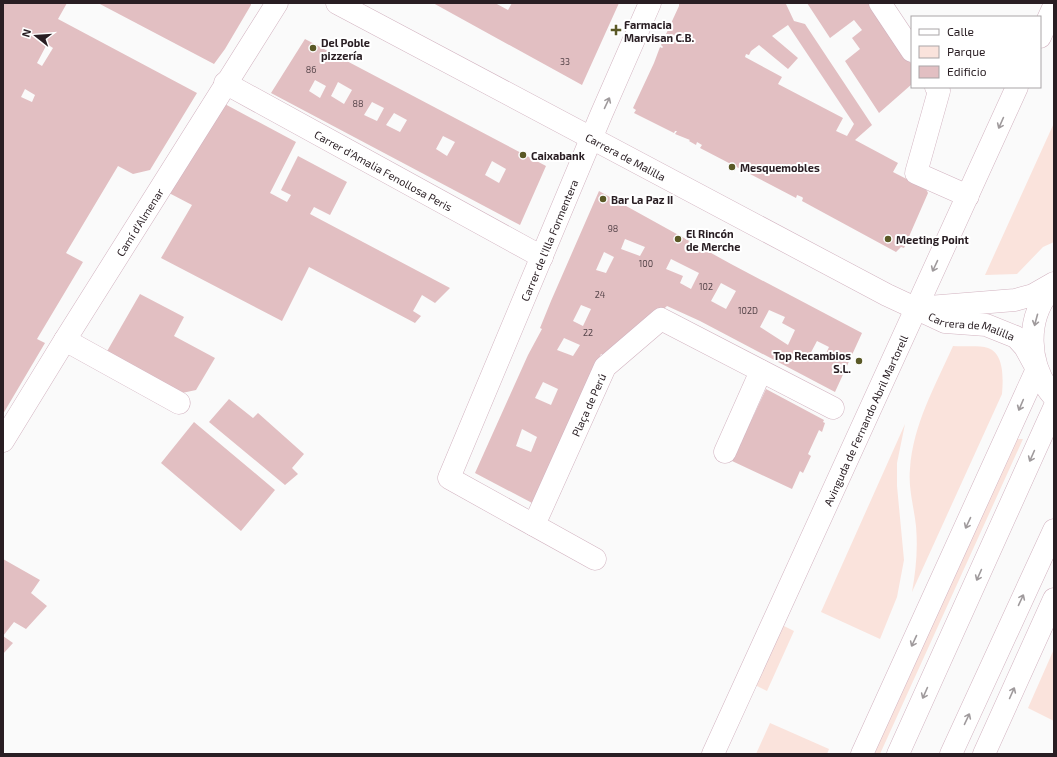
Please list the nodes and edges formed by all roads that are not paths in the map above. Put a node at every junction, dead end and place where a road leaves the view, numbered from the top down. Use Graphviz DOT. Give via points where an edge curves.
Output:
graph roads {
  1 [pos="277,3"];
  2 [pos="337,3"];
  3 [pos="650,3"];
  4 [pos="880,3"];
  5 [pos="1054,6"];
  6 [pos="1041,34"];
  7 [pos="911,50"];
  8 [pos="225,83"];
  9 [pos="936,88"];
  10 [pos="1017,88"];
  11 [pos="591,139"];
  12 [pos="968,196"];
  13 [pos="542,257"];
  14 [pos="1054,283"];
  15 [pos="1054,286"];
  16 [pos="916,308"];
  17 [pos="65,340"];
  18 [pos="1037,369"];
  19 [pos="761,371"];
  20 [pos="1054,397"];
  21 [pos="179,402"];
  22 [pos="833,408"];
  23 [pos="1054,408"];
  24 [pos="3,441"];
  25 [pos="725,452"];
  26 [pos="534,525"];
  27 [pos="1054,530"];
  28 [pos="595,559"];
  29 [pos="1054,599"];
  30 [pos="713,754"];
  31 [pos="862,754"];
  32 [pos="898,754"];
  33 [pos="951,754"];
  34 [pos="984,754"];
  1 -- 8 [label="street, Camí d'Almenar"];
  2 -- 11 [label="street, Carrera de Malilla"];
  11 -- 3 [label="street, Carrer de l'Illa Formentera, one-way"];
  4 -- 7 [label="street"];
  5 -- 6 [label="street"];
  8 -- 13 [label="street, Carrer d'Amalia Fenollosa Peris"];
  8 -- 17 [label="street, Camí d'Almenar"];
  9 -- 12 [label="street" via="938,92 916,173"];
  10 -- 12 [label="street, Avinguda de Fernando Abril Martorell, one-way"];
  11 -- 13 [label="street, Carrer de l'Illa Formentera"];
  11 -- 16 [label="street, Carrera de Malilla"];
  12 -- 16 [label="street, Avinguda de Fernando Abril Martorell, one-way"];
  13 -- 26 [label="street, Carrer de l'Illa Formentera" via="448,478"];
  14 -- 16 [label="street, Carrera de Malilla" via="1033,295 1015,300"];
  15 -- 18 [label="street, one-way" via="1038,310 1034,324 1033,352"];
  16 -- 18 [label="street, Carrera de Malilla" via="945,322 986,325 1016,336"];
  16 -- 30 [label="street, Avinguda de Fernando Abril Martorell"];
  17 -- 21 [label="street"];
  17 -- 24 [label="street, Camí d'Almenar"];
  18 -- 20 [label="street, Carrera de Malilla"];
  18 -- 31 [label="street, one-way"];
  19 -- 22 [label="street, Plaça de Perú"];
  19 -- 25 [label="street"];
  19 -- 26 [label="street, Plaça de Perú" via="661,319 605,367"];
  23 -- 32 [label="street, one-way"];
  26 -- 28 [label="street"];
  33 -- 27 [label="street, one-way"];
  34 -- 29 [label="street, one-way"];
}
